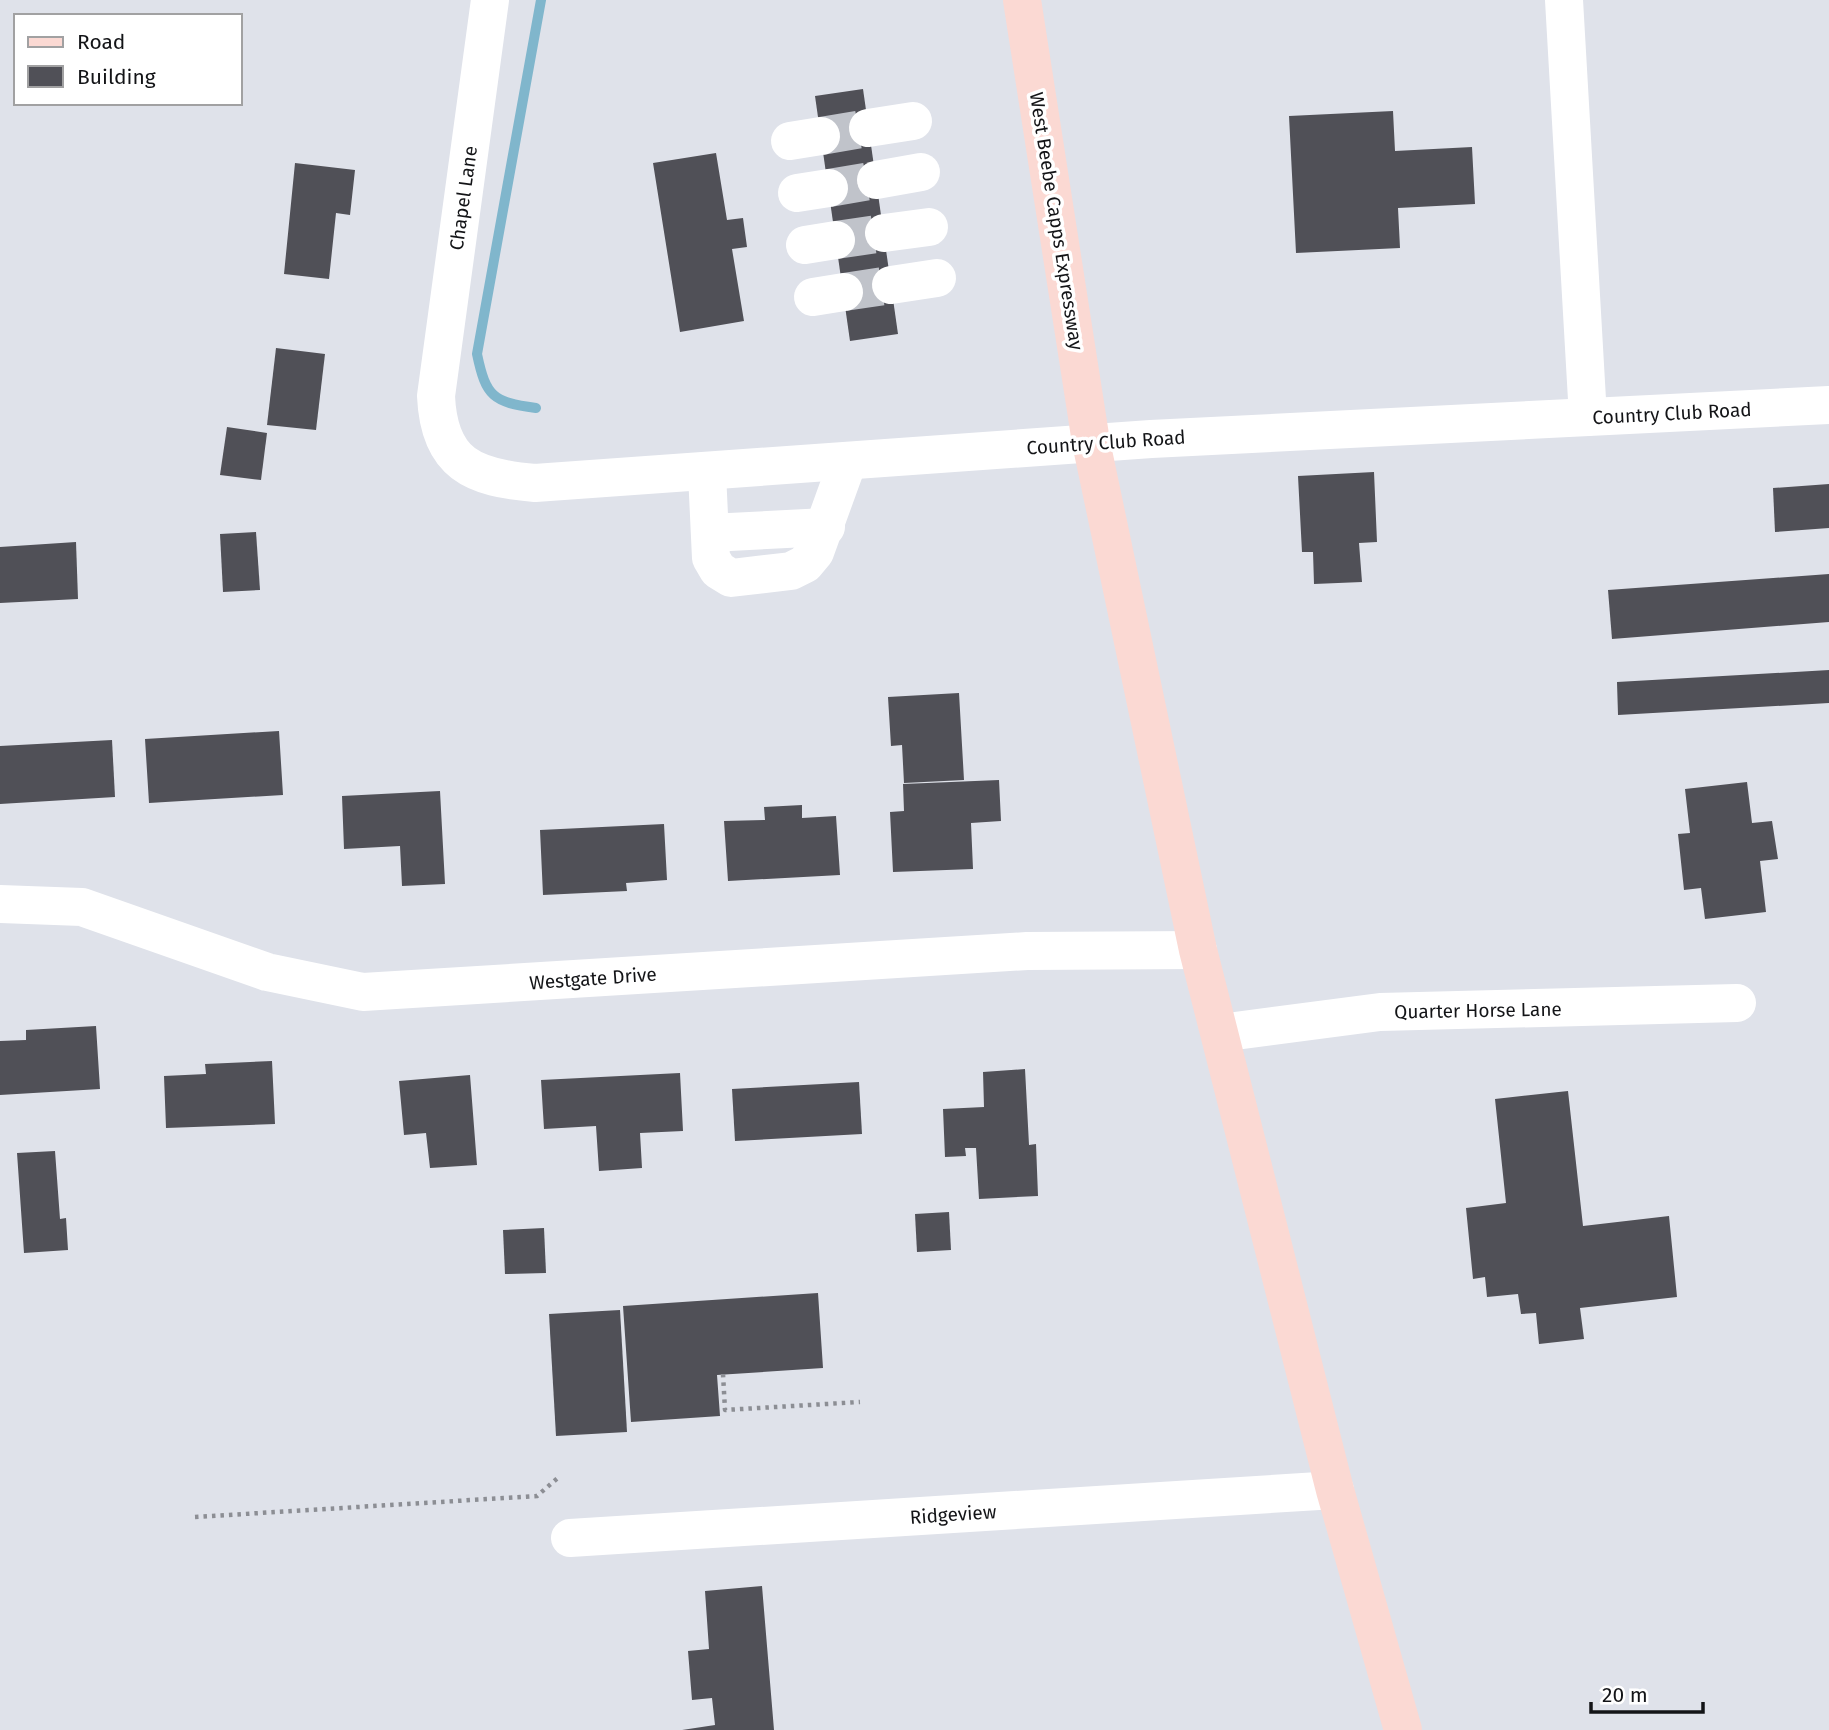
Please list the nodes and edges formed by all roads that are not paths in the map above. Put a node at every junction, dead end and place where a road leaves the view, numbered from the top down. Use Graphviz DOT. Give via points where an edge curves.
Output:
graph roads {
  1 [pos="489,0"];
  2 [pos="1022,0"];
  3 [pos="1563,0"];
  4 [pos="913,121"];
  5 [pos="869,128"];
  6 [pos="921,172"];
  7 [pos="876,180"];
  8 [pos="929,227"];
  9 [pos="884,233"];
  10 [pos="937,278"];
  11 [pos="891,285"];
  12 [pos="436,396"];
  13 [pos="1829,405"];
  14 [pos="1588,417"];
  15 [pos="1091,442"];
  16 [pos="848,461"];
  17 [pos="707,473"];
  18 [pos="0,904"];
  19 [pos="1198,950"];
  20 [pos="1737,1003"];
  21 [pos="1220,1033"];
  22 [pos="1335,1490"];
  23 [pos="570,1538"];
  24 [pos="1402,1730"];
  1 -- 12 [label="street, Chapel Lane"];
  2 -- 15 [label="main road, West Beebe Capps Expressway"];
  3 -- 14 [label="street"];
  4 -- 5 [label="street"];
  6 -- 7 [label="street"];
  8 -- 9 [label="street"];
  10 -- 11 [label="street"];
  12 -- 17 [label="street, Country Club Road" via="437,425 455,457 468,467 502,479 535,483"];
  13 -- 14 [label="street, Country Club Road"];
  14 -- 15 [label="street, Country Club Road"];
  15 -- 16 [label="street, Country Club Road"];
  15 -- 19 [label="main road, West Beebe Capps Expressway"];
  16 -- 17 [label="street, Country Club Road"];
  16 -- 17 [label="street" via="825,527 710,533"];
  18 -- 19 [label="street, Westgate Drive" via="82,907 267,972 363,992 1027,951"];
  19 -- 21 [label="main road, West Beebe Capps Expressway"];
  20 -- 21 [label="street, Quarter Horse Lane" via="1380,1012"];
  21 -- 22 [label="main road, West Beebe Capps Expressway"];
  22 -- 23 [label="street, Ridgeview"];
  22 -- 24 [label="main road, West Beebe Capps Expressway"];
}
